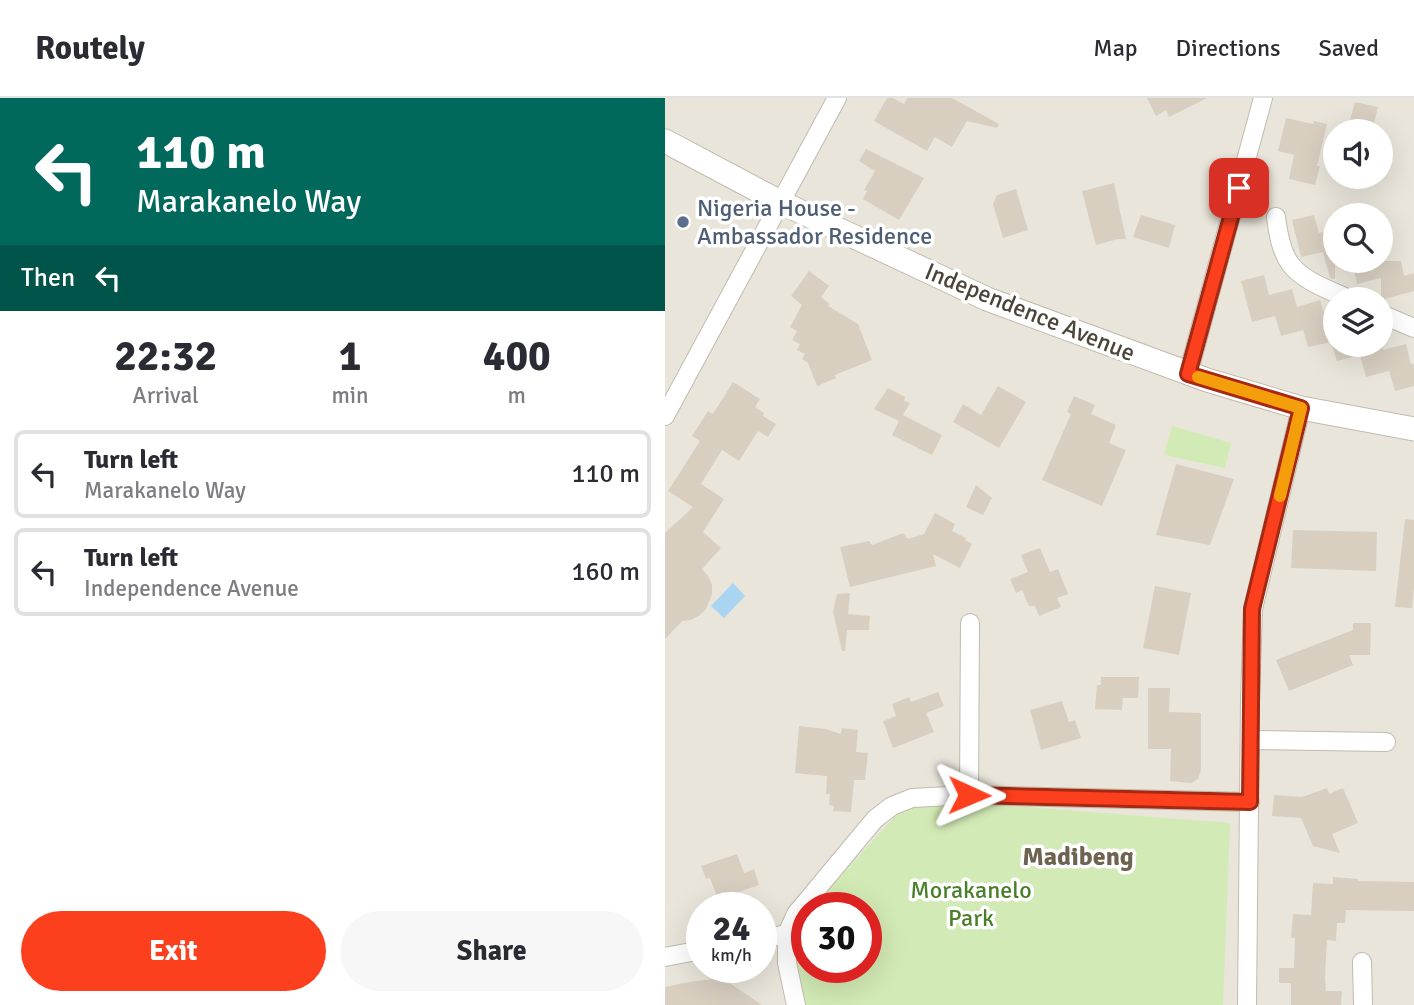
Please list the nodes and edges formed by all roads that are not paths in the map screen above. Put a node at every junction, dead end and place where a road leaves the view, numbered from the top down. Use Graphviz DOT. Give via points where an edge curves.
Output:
graph roads {
  1 [pos="837,98"];
  2 [pos="1263,98"];
  3 [pos="665,141"];
  4 [pos="780,202"];
  5 [pos="1276,217"];
  6 [pos="1324,287"];
  7 [pos="1393,319"];
  8 [pos="1414,328"];
  9 [pos="1188,374"];
  10 [pos="1301,408"];
  11 [pos="665,416"];
  12 [pos="1414,429"];
  13 [pos="970,623"];
  14 [pos="1250,740"];
  15 [pos="1385,742"];
  16 [pos="969,795"];
  17 [pos="1250,802"];
  18 [pos="787,934"];
  19 [pos="777,936"];
  20 [pos="686,953"];
  21 [pos="665,957"];
  22 [pos="1362,962"];
  23 [pos="796,1005"];
  24 [pos="1247,1005"];
  25 [pos="1363,1005"];
  1 -- 4 [label="street"];
  2 -- 9 [label="street"];
  3 -- 4 [label="street, Independence Avenue"];
  4 -- 9 [label="street, Independence Avenue" via="986,299"];
  4 -- 11 [label="street"];
  5 -- 6 [label="street" via="1290,264"];
  7 -- 8 [label="street"];
  9 -- 10 [label="street, Independence Avenue"];
  10 -- 12 [label="street, Independence Avenue"];
  10 -- 14 [label="street" via="1252,609"];
  13 -- 16 [label="street"];
  14 -- 15 [label="street"];
  14 -- 17 [label="street"];
  16 -- 17 [label="street"];
  16 -- 18 [label="street" via="912,798 892,806 875,819 796,914"];
  17 -- 24 [label="street"];
  18 -- 19 [label="street"];
  18 -- 23 [label="street" via="787,963"];
  20 -- 21 [label="street"];
  22 -- 25 [label="street"];
}
